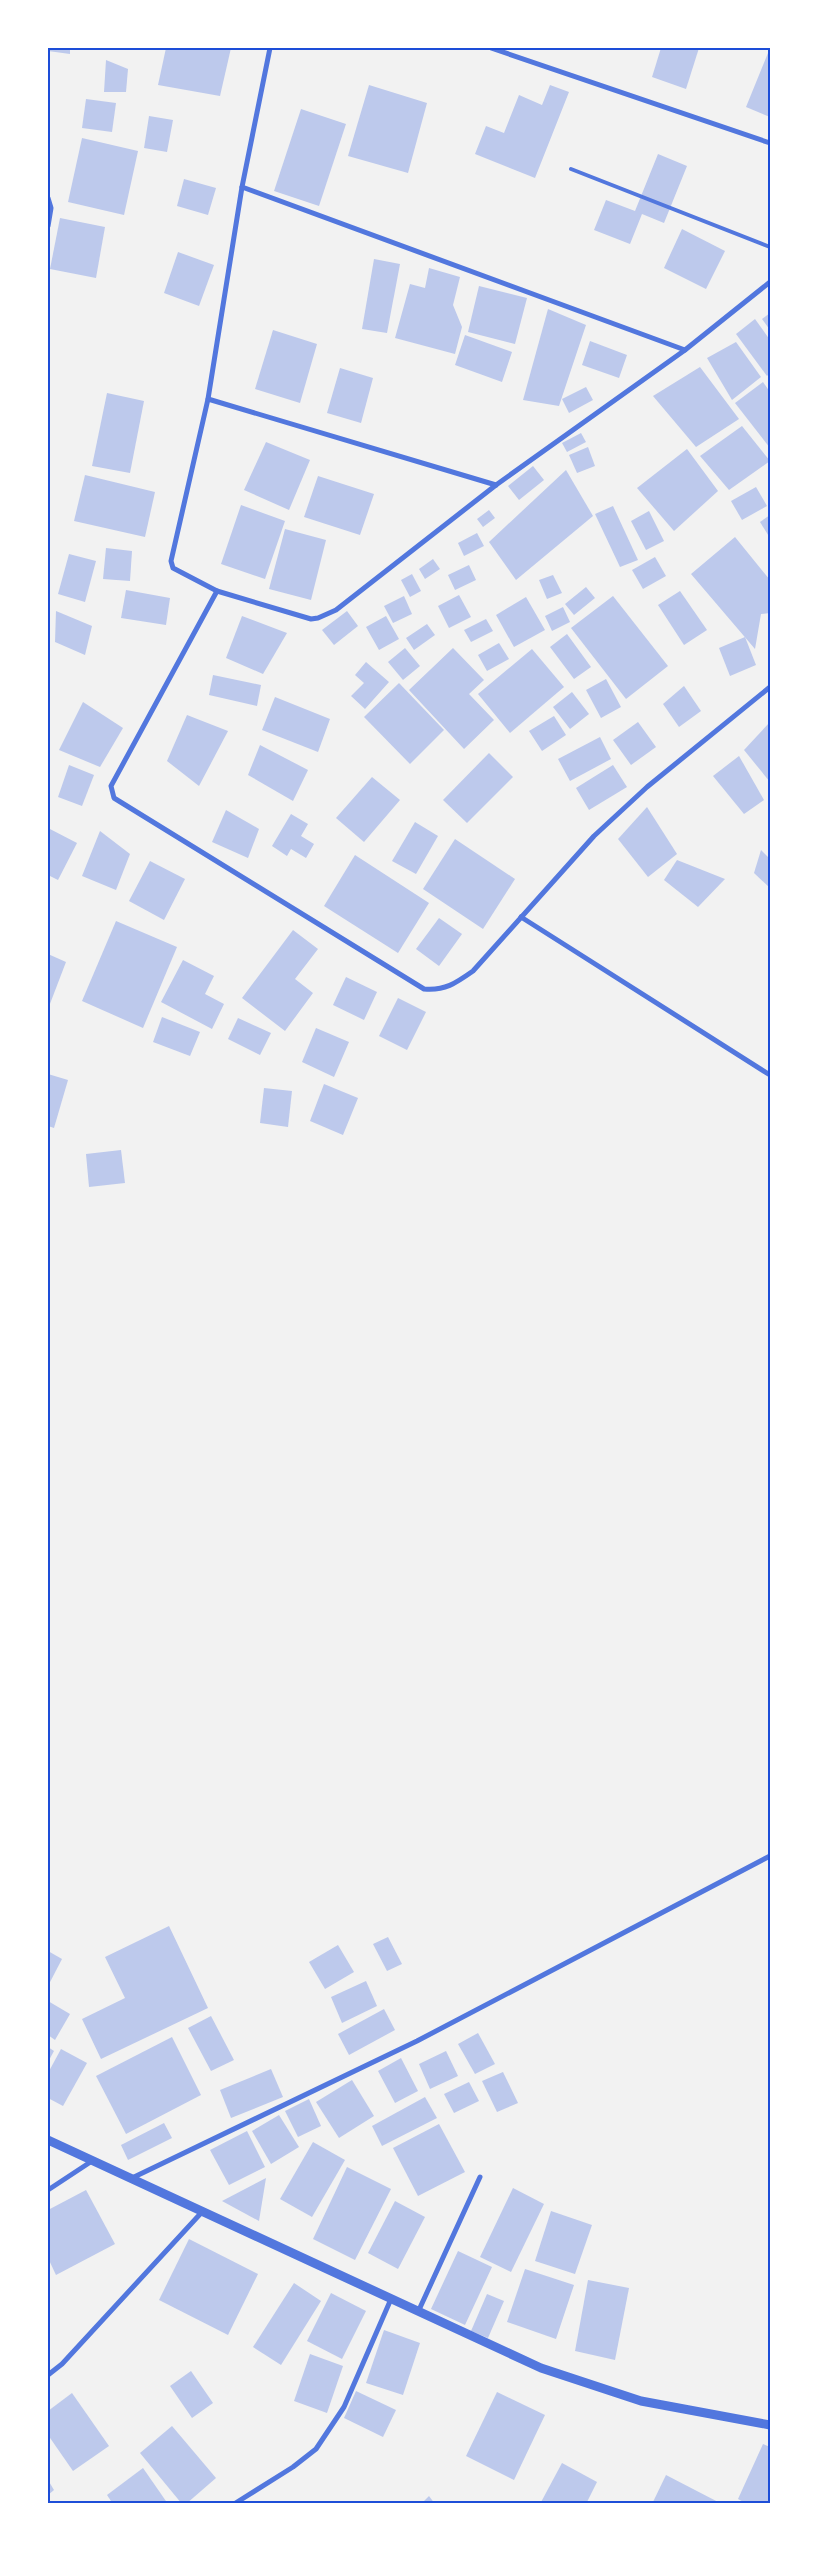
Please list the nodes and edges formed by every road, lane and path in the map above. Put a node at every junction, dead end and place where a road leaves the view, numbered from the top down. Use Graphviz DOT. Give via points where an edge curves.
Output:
graph roads {
  1 [pos="270,48"];
  2 [pos="492,48"];
  3 [pos="770,143"];
  4 [pos="571,169"];
  5 [pos="242,187"];
  6 [pos="48,198"];
  7 [pos="48,226"];
  8 [pos="770,247"];
  9 [pos="770,282"];
  10 [pos="685,350"];
  11 [pos="208,399"];
  12 [pos="496,485"];
  13 [pos="218,592"];
  14 [pos="770,688"];
  15 [pos="521,917"];
  16 [pos="770,1075"];
  17 [pos="770,1856"];
  18 [pos="48,2140"];
  19 [pos="92,2161"];
  20 [pos="480,2177"];
  21 [pos="132,2179"];
  22 [pos="48,2190"];
  23 [pos="202,2212"];
  24 [pos="391,2299"];
  25 [pos="418,2312"];
  26 [pos="48,2375"];
  27 [pos="770,2425"];
  28 [pos="234,2504"];
  1 -- 5 [label="street"];
  2 -- 3 [label="street"];
  4 -- 8 [label="lane"];
  5 -- 10 [label="street"];
  5 -- 11 [label="street"];
  6 -- 7 [label="street" via="51,208"];
  9 -- 10 [label="street"];
  10 -- 12 [label="street"];
  11 -- 12 [label="street"];
  11 -- 13 [label="street" via="171,564 174,569"];
  12 -- 13 [label="street" via="336,610 318,618"];
  13 -- 15 [label="street" via="111,786 114,798 424,989 450,987 473,971"];
  14 -- 15 [label="street" via="646,787 594,836"];
  15 -- 16 [label="street"];
  17 -- 21 [label="street" via="417,2041"];
  18 -- 19 [label="street"];
  19 -- 21 [label="street"];
  19 -- 22 [label="street"];
  20 -- 25 [label="street"];
  21 -- 23 [label="street"];
  23 -- 24 [label="street"];
  23 -- 26 [label="street" via="62,2364"];
  24 -- 25 [label="street"];
  24 -- 28 [label="street" via="344,2408 316,2449"];
  25 -- 27 [label="street" via="541,2368 641,2401"];
}
